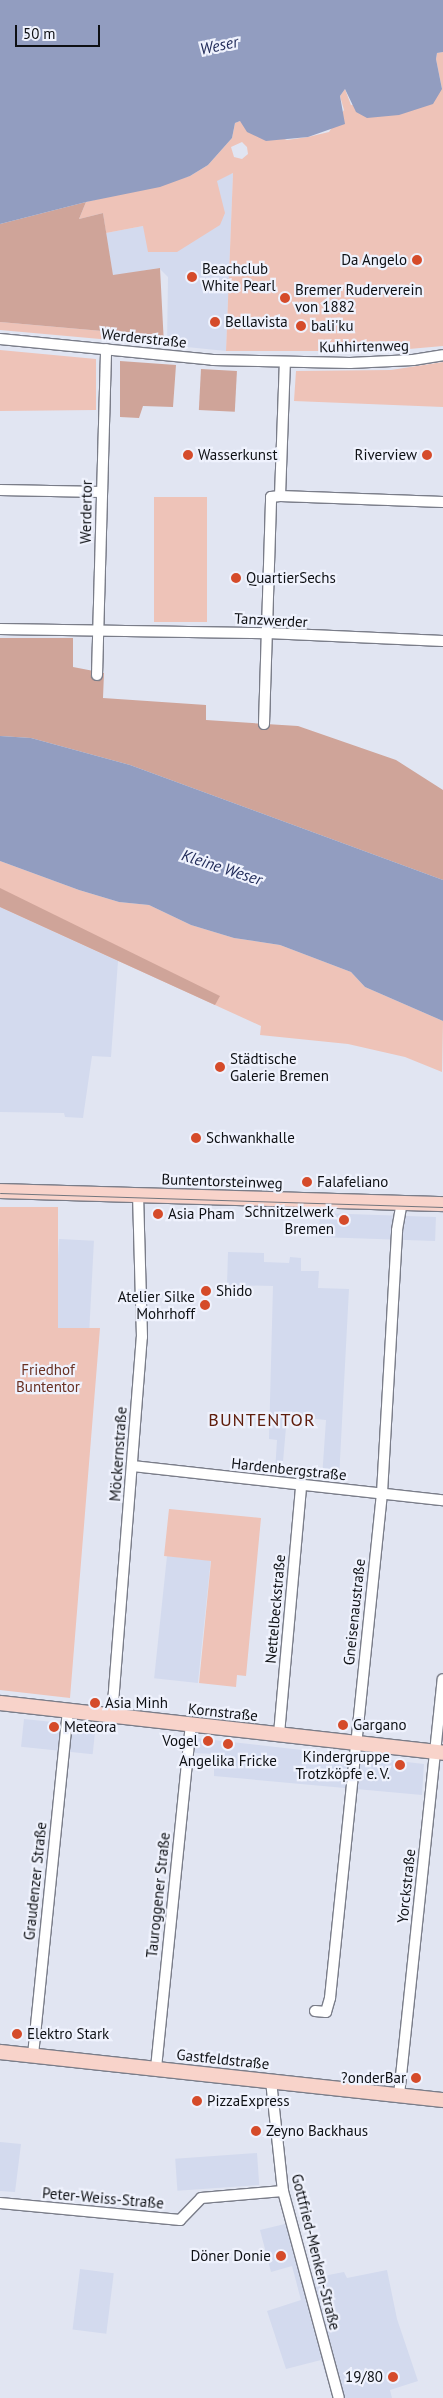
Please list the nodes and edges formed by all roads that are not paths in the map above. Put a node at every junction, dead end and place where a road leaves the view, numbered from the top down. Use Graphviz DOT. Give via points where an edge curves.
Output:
graph roads {
  1 [pos="0,339"];
  2 [pos="106,349"];
  3 [pos="443,356"];
  4 [pos="285,362"];
  5 [pos="0,490"];
  6 [pos="101,492"];
  7 [pos="280,496"];
  8 [pos="443,502"];
  9 [pos="0,629"];
  10 [pos="98,631"];
  11 [pos="268,633"];
  12 [pos="443,641"];
  13 [pos="97,675"];
  14 [pos="264,724"];
  15 [pos="0,1191"];
  16 [pos="138,1194"];
  17 [pos="402,1203"];
  18 [pos="443,1204"];
  19 [pos="133,1466"];
  20 [pos="301,1486"];
  21 [pos="382,1493"];
  22 [pos="443,1500"];
  23 [pos="443,1679"];
  24 [pos="0,1703"];
  25 [pos="68,1711"];
  26 [pos="112,1716"];
  27 [pos="191,1725"];
  28 [pos="279,1734"];
  29 [pos="356,1742"];
  30 [pos="439,1753"];
  31 [pos="314,2011"];
  32 [pos="0,2052"];
  33 [pos="33,2055"];
  34 [pos="156,2068"];
  35 [pos="271,2081"];
  36 [pos="399,2095"];
  37 [pos="443,2100"];
  38 [pos="283,2192"];
  39 [pos="0,2203"];
  40 [pos="339,2398"];
  1 -- 2 [label="street, Werderstraße"];
  2 -- 4 [label="street, Werderstraße" via="213,360"];
  2 -- 6 [label="street, Werdertor"];
  3 -- 4 [label="street, Kuhhirtenweg" via="395,361"];
  4 -- 7 [label="street"];
  5 -- 6 [label="street"];
  6 -- 10 [label="street, Werdertor"];
  7 -- 8 [label="street"];
  7 -- 11 [label="street" via="271,497"];
  9 -- 10 [label="street, Tanzwerder"];
  10 -- 11 [label="street, Tanzwerder"];
  10 -- 13 [label="street, Werdertor"];
  11 -- 12 [label="street, Tanzwerder" via="275,636"];
  11 -- 14 [label="street"];
  15 -- 16 [label="street, Buntentorsteinweg"];
  16 -- 17 [label="street, Buntentorsteinweg"];
  16 -- 19 [label="street, Möckernstraße" via="142,1338"];
  17 -- 18 [label="street, Buntentorsteinweg"];
  17 -- 21 [label="street, Gneisenaustraße" via="397,1237"];
  19 -- 20 [label="street, Hardenbergstraße"];
  19 -- 26 [label="street, Möckernstraße"];
  20 -- 21 [label="street, Hardenbergstraße"];
  20 -- 28 [label="street, Nettelbeckstraße"];
  21 -- 22 [label="street, Hardenbergstraße"];
  21 -- 29 [label="street, Gneisenaustraße"];
  23 -- 30 [label="street, Yorckstraße"];
  24 -- 25 [label="street, Kornstraße"];
  25 -- 26 [label="street, Kornstraße"];
  25 -- 33 [label="street, Graudenzer Straße"];
  26 -- 27 [label="street, Kornstraße"];
  27 -- 28 [label="street, Kornstraße"];
  27 -- 34 [label="street, Tauroggener Straße"];
  28 -- 29 [label="street, Kornstraße"];
  29 -- 30 [label="street, Kornstraße"];
  29 -- 31 [label="street, Gneisenaustraße" via="330,1998 326,2012"];
  30 -- 36 [label="street, Yorckstraße"];
  32 -- 33 [label="street, Gastfeldstraße"];
  33 -- 34 [label="street, Gastfeldstraße"];
  34 -- 35 [label="street, Gastfeldstraße"];
  35 -- 36 [label="street, Gastfeldstraße"];
  35 -- 38 [label="street, Gottfried-Menken-Straße"];
  36 -- 37 [label="street, Gastfeldstraße"];
  38 -- 39 [label="street, Peter-Weiss-Straße" via="201,2198 180,2220"];
  38 -- 40 [label="street, Gottfried-Menken-Straße"];
}
